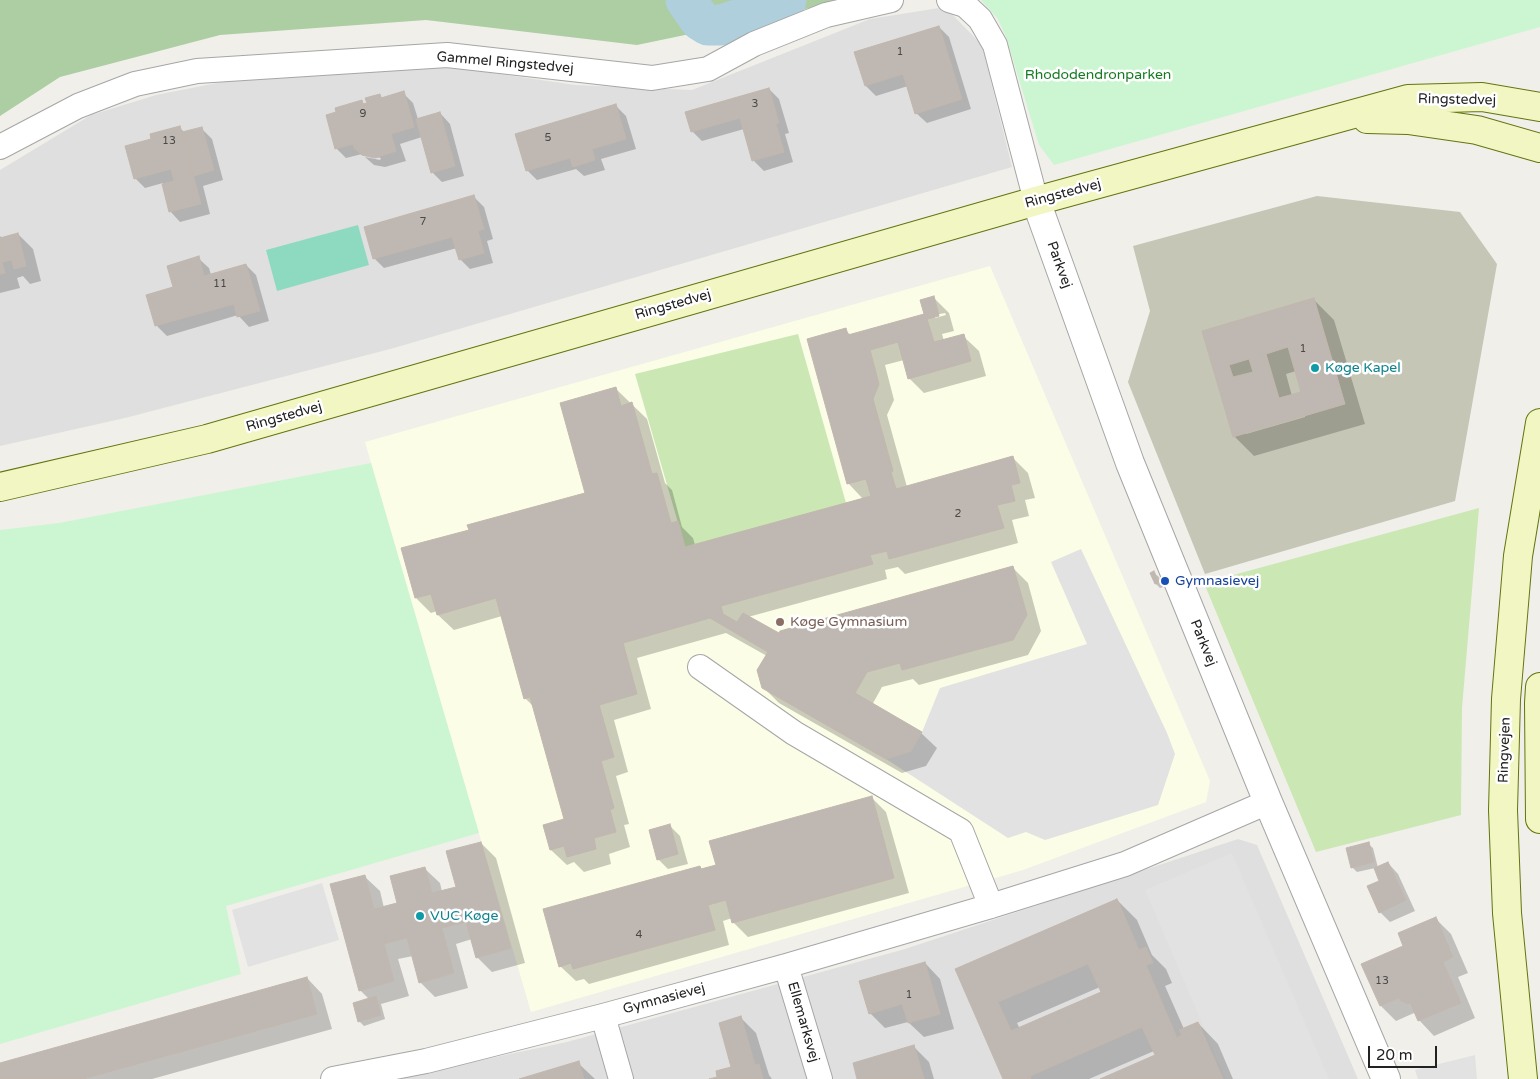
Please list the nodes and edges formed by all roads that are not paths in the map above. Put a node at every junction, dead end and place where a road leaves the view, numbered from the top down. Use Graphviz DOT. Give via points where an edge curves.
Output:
graph roads {
  1 [pos="891,0"];
  2 [pos="949,0"];
  3 [pos="1540,107"];
  4 [pos="1345,118"];
  5 [pos="0,148"];
  6 [pos="1540,148"];
  7 [pos="1036,201"];
  8 [pos="1540,423"];
  9 [pos="0,487"];
  10 [pos="700,667"];
  11 [pos="1540,687"];
  12 [pos="1268,802"];
  13 [pos="1540,819"];
  14 [pos="991,906"];
  15 [pos="786,966"];
  16 [pos="603,1016"];
  17 [pos="334,1079"];
  18 [pos="621,1079"];
  19 [pos="820,1079"];
  20 [pos="1386,1079"];
  21 [pos="1523,1079"];
  1 -- 5 [label="street, Gammel Ringstedvej" via="826,15 754,44 708,69 652,78 447,55 197,71 135,84 78,106"];
  2 -- 7 [label="street" via="964,5 980,19 995,45"];
  3 -- 4 [label="main road, Ringstedvej" via="1482,97 1408,99"];
  4 -- 6 [label="main road, Ringstedvej" via="1408,120 1477,130"];
  4 -- 7 [label="main road, Ringstedvej"];
  7 -- 9 [label="main road, Ringstedvej" via="207,439"];
  7 -- 12 [label="street, Parkvej" via="1130,463"];
  8 -- 21 [label="main road, Ringvejen" via="1518,556 1506,699 1503,810 1507,914"];
  10 -- 14 [label="street" via="794,733 961,831"];
  11 -- 13 [label="main road"];
  12 -- 14 [label="street, Gymnasievej" via="1125,864"];
  12 -- 20 [label="street, Parkvej"];
  14 -- 15 [label="street, Gymnasievej"];
  15 -- 16 [label="street, Gymnasievej"];
  15 -- 19 [label="street, Ellemarksvej"];
  16 -- 17 [label="street, Gymnasievej" via="426,1061"];
  16 -- 18 [label="street"];
}
